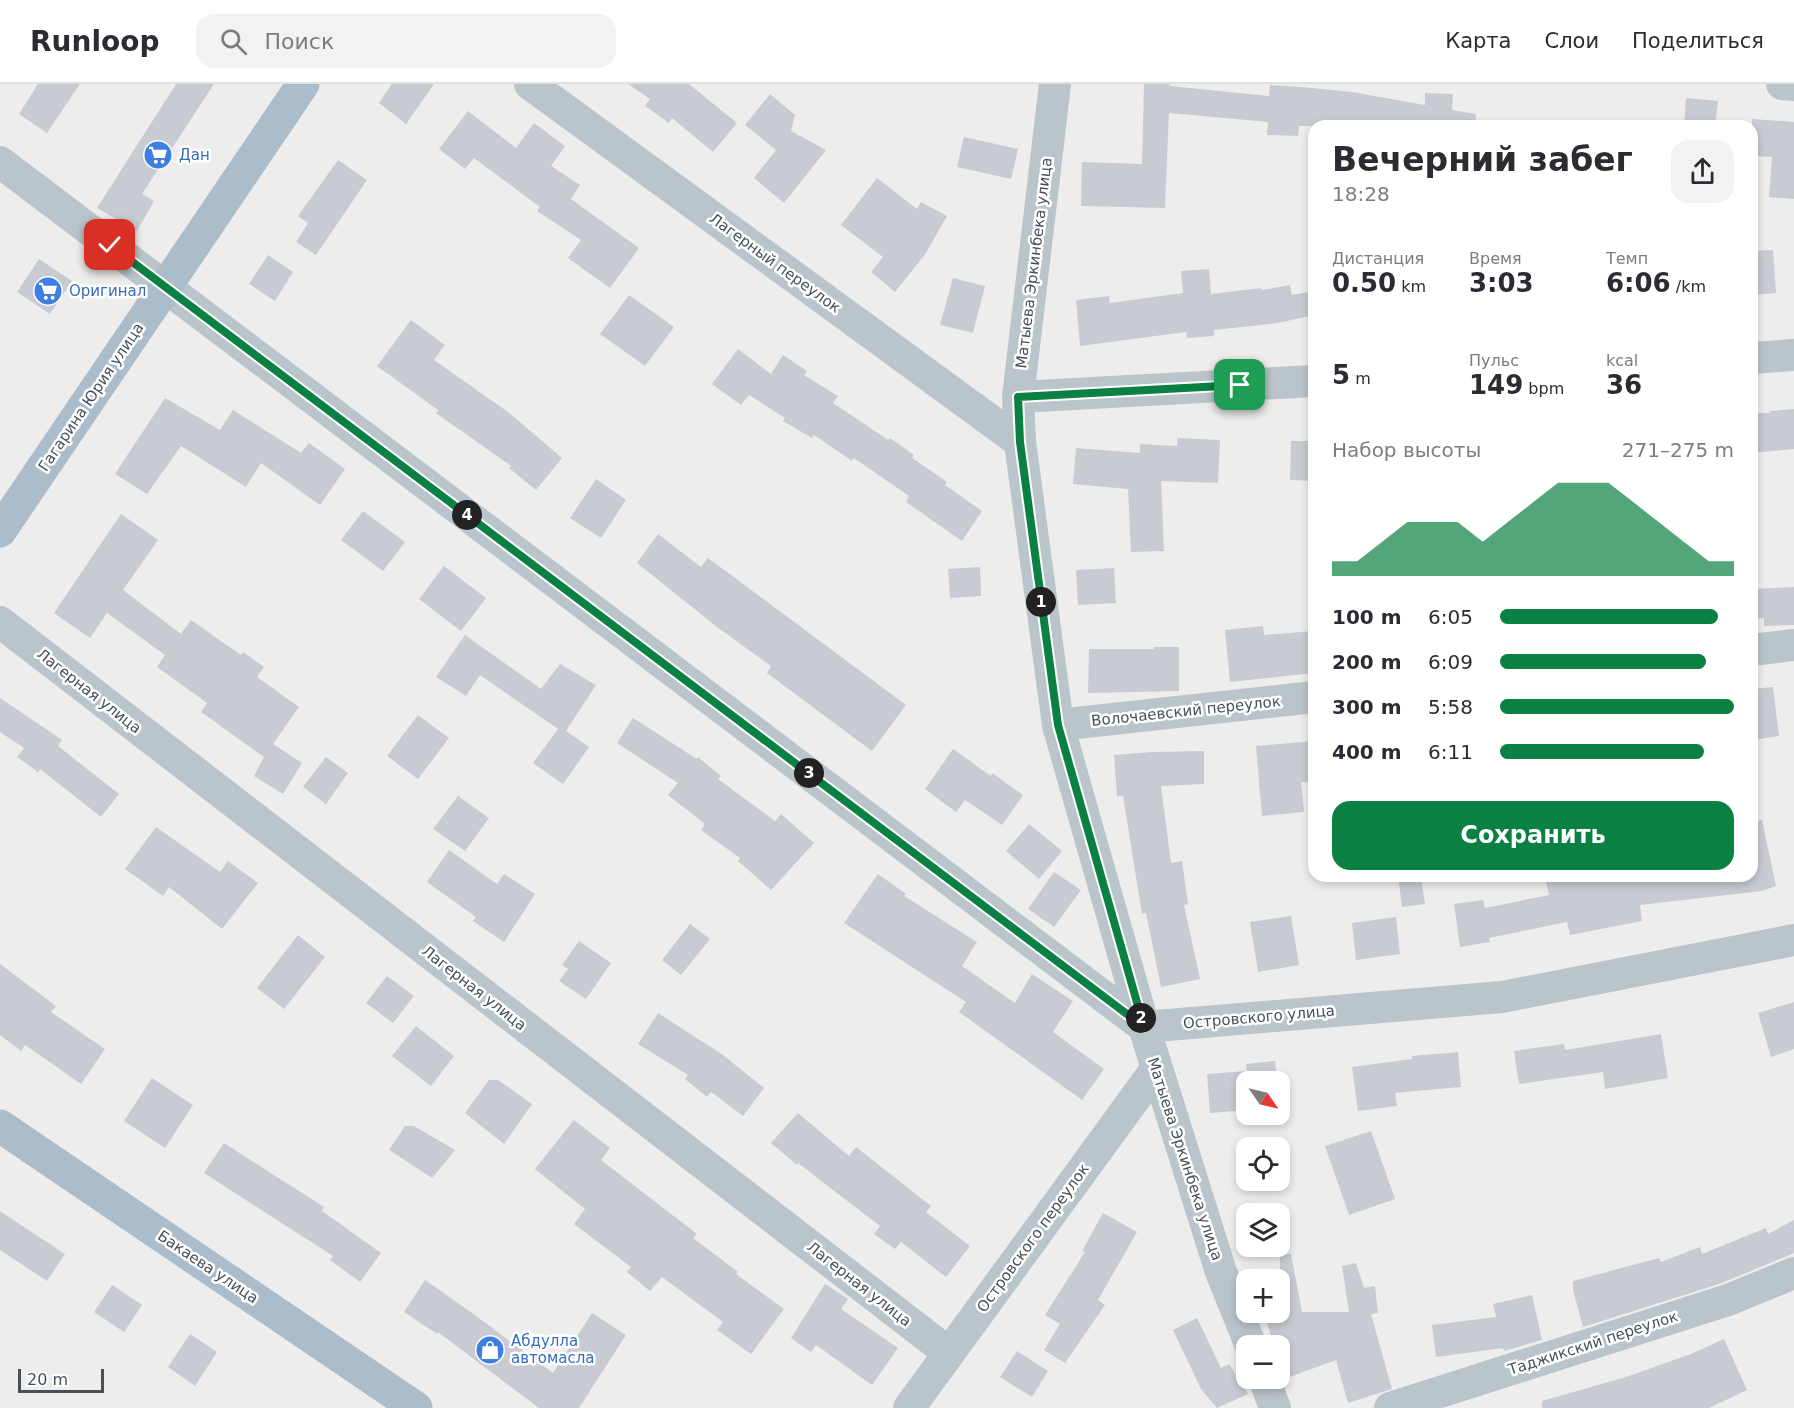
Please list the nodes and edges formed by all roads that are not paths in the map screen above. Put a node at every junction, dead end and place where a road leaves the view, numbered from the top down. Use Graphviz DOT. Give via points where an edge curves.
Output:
graph roads {
  1 [pos="303,84"];
  2 [pos="530,84"];
  3 [pos="1055,84"];
  4 [pos="1782,84"];
  5 [pos="1794,85"];
  6 [pos="0,162"];
  7 [pos="165,286"];
  8 [pos="1794,355"];
  9 [pos="1758,358"];
  10 [pos="1308,381"];
  11 [pos="1018,397"];
  12 [pos="1020,442"];
  13 [pos="0,531"];
  14 [pos="0,622"];
  15 [pos="1794,645"];
  16 [pos="1758,649"];
  17 [pos="1308,698"];
  18 [pos="1058,725"];
  19 [pos="1794,940"];
  20 [pos="1144,1027"];
  21 [pos="1157,1068"];
  22 [pos="0,1126"];
  23 [pos="1794,1273"];
  24 [pos="1247,1335"];
  25 [pos="949,1353"];
  26 [pos="1268,1389"];
  27 [pos="416,1408"];
  28 [pos="909,1408"];
  29 [pos="1275,1408"];
  30 [pos="1390,1408"];
  1 -- 7 [label="main road, Гагарина Юрия улица"];
  2 -- 12 [label="street, Лагерный переулок"];
  3 -- 11 [label="street, Матыева Эркинбека улица"];
  4 -- 5 [label="street"];
  6 -- 7 [label="street"];
  7 -- 13 [label="main road, Гагарина Юрия улица"];
  7 -- 20 [label="street"];
  8 -- 9 [label="street"];
  10 -- 11 [label="street"];
  11 -- 12 [label="street, Матыева Эркинбека улица"];
  12 -- 18 [label="street, Матыева Эркинбека улица"];
  14 -- 25 [label="street, Лагерная улица"];
  15 -- 16 [label="street"];
  17 -- 18 [label="street, Волочаевский переулок"];
  18 -- 20 [label="street, Матыева Эркинбека улица"];
  19 -- 20 [label="street, Островского улица" via="1502,997"];
  20 -- 21 [label="street, Матыева Эркинбека улица"];
  21 -- 24 [label="street, Матыева Эркинбека улица" via="1221,1272"];
  21 -- 25 [label="street, Островского переулок"];
  22 -- 27 [label="main road, Бакаева улица"];
  23 -- 30 [label="street, Таджикский переулок" via="1728,1300"];
  25 -- 28 [label="street, Островского переулок"];
  26 -- 29 [label="street"];
}
